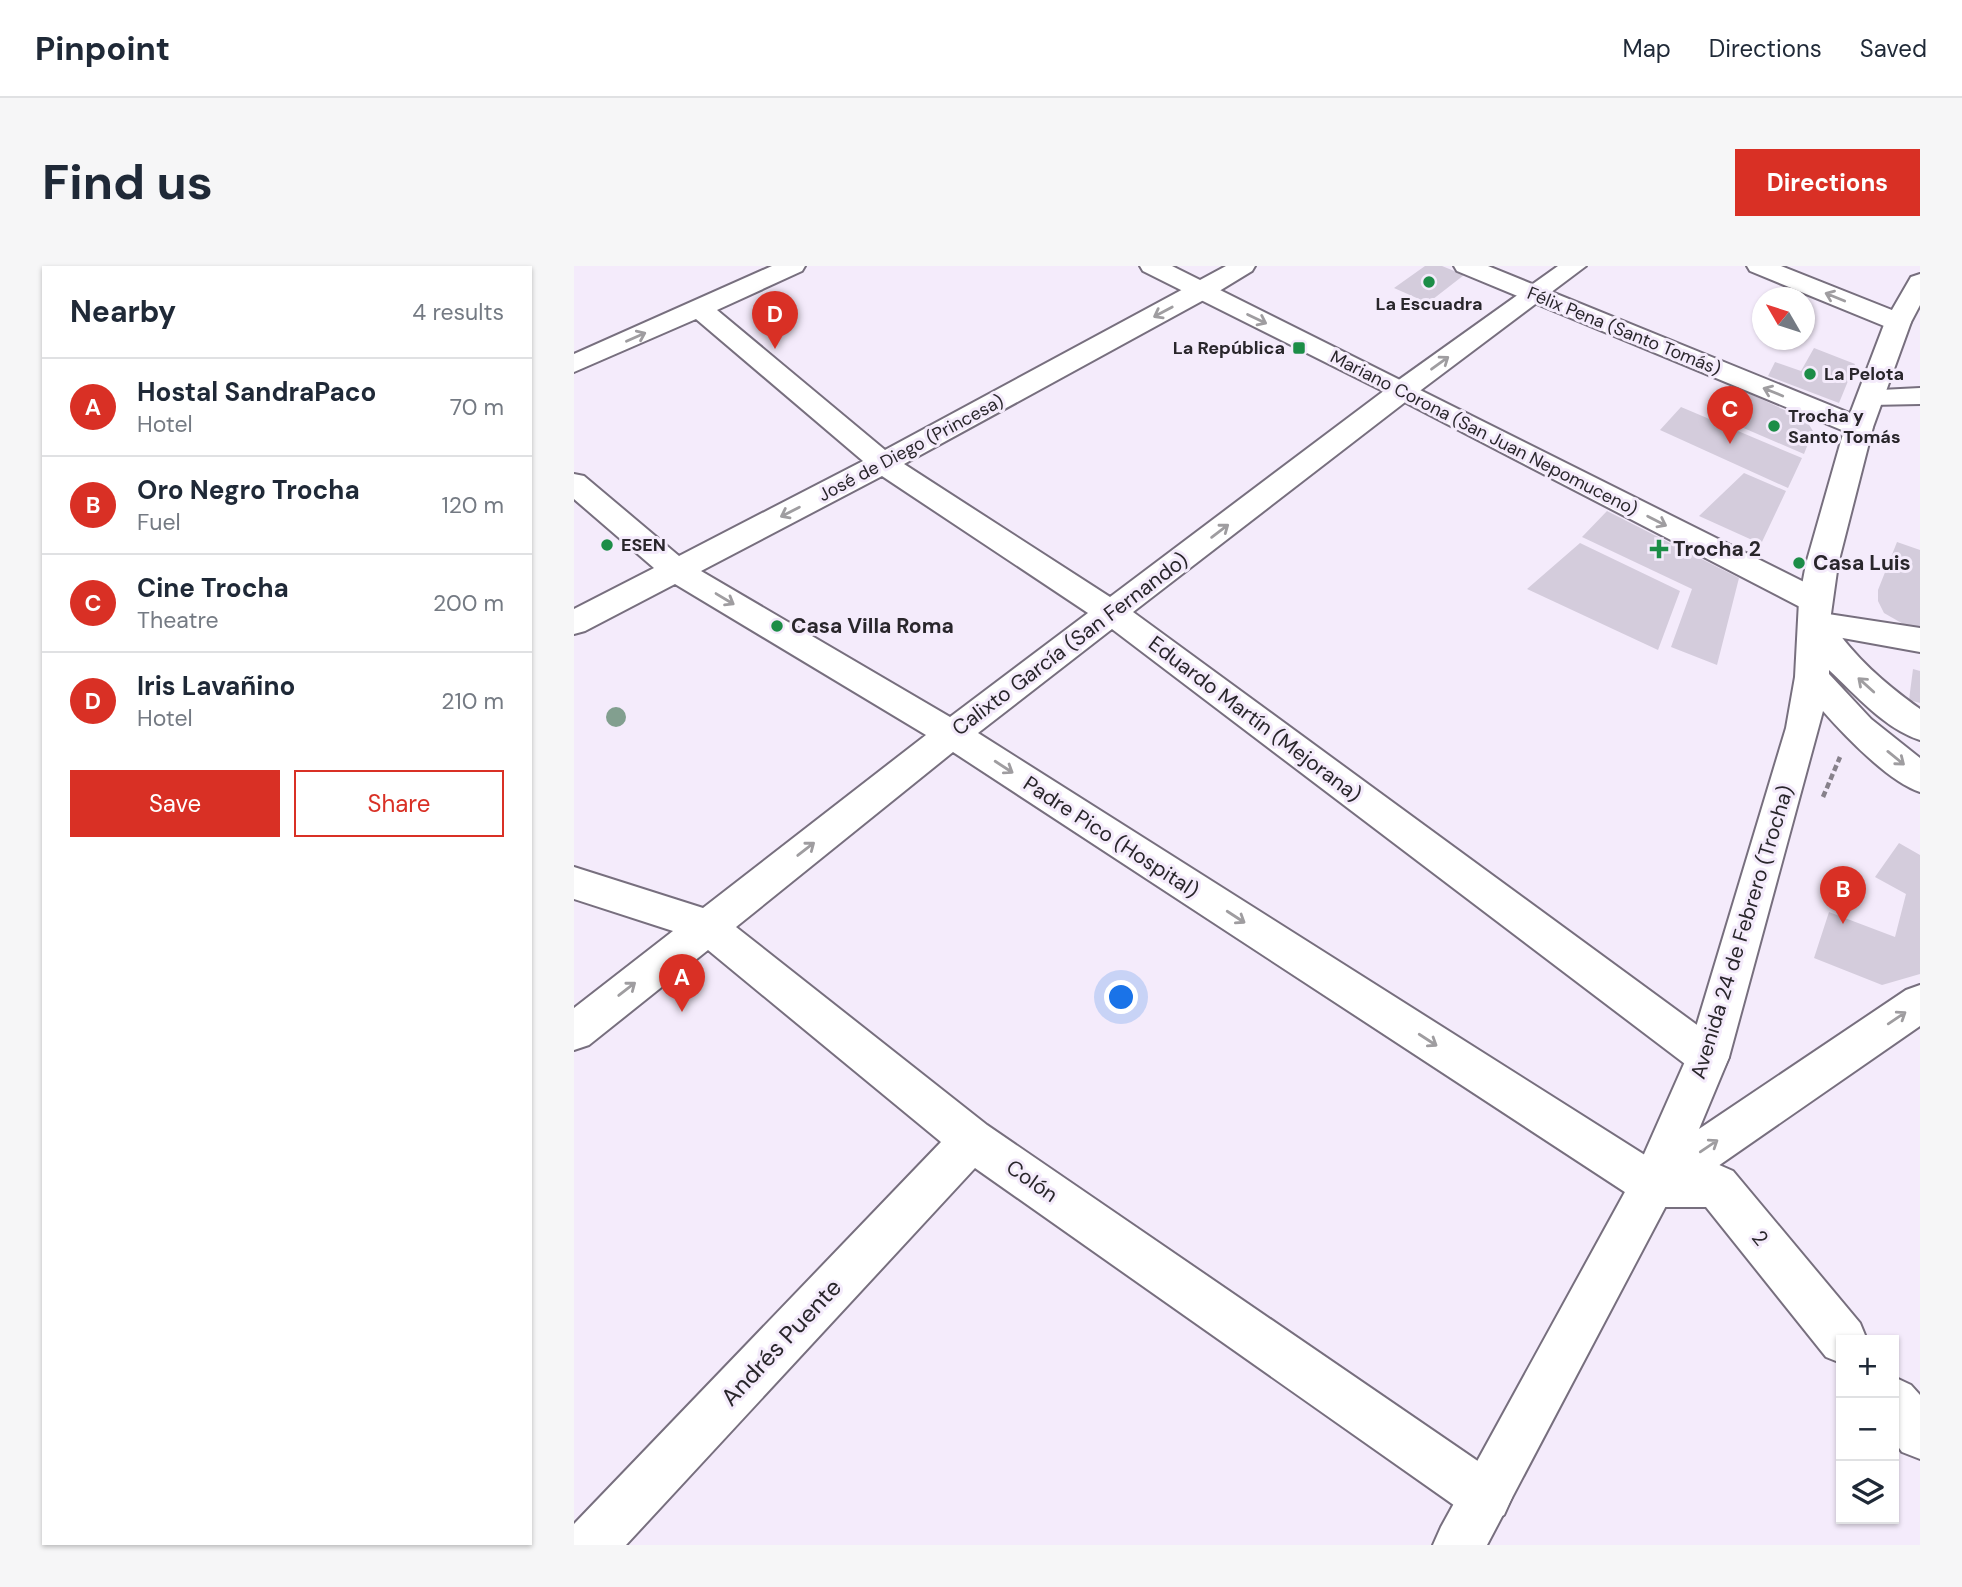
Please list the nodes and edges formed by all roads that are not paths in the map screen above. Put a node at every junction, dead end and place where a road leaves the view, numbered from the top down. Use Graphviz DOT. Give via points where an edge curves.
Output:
graph roads {
  1 [pos="793,266"];
  2 [pos="1152,266"];
  3 [pos="1243,266"];
  4 [pos="1466,266"];
  5 [pos="1574,266"];
  6 [pos="1759,266"];
  7 [pos="1920,282"];
  8 [pos="1202,291"];
  9 [pos="1533,295"];
  10 [pos="700,309"];
  11 [pos="1898,322"];
  12 [pos="574,365"];
  13 [pos="1403,390"];
  14 [pos="1920,396"];
  15 [pos="1871,397"];
  16 [pos="1859,427"];
  17 [pos="883,463"];
  18 [pos="574,484"];
  19 [pos="677,570"];
  20 [pos="1815,612"];
  21 [pos="1112,613"];
  22 [pos="574,623"];
  23 [pos="1920,640"];
  24 [pos="1812,677"];
  25 [pos="1920,727"];
  26 [pos="1803,728"];
  27 [pos="1859,728"];
  28 [pos="952,734"];
  29 [pos="1920,778"];
  30 [pos="574,883"];
  31 [pos="707,926"];
  32 [pos="1920,1003"];
  33 [pos="574,1032"];
  34 [pos="1707,1058"];
  35 [pos="972,1140"];
  36 [pos="1653,1185"];
  37 [pos="1839,1335"];
  38 [pos="1899,1408"];
  39 [pos="1920,1434"];
  40 [pos="1486,1497"];
  41 [pos="590,1545"];
  42 [pos="1459,1545"];
  1 -- 10 [label="street"];
  2 -- 8 [label="street, Mariano Corona (San Juan Nepomuceno)"];
  3 -- 8 [label="street, José de Diego (Princesa)"];
  4 -- 9 [label="street, Félix Pena (Santo Tomás)"];
  5 -- 9 [label="street, Calixto García (San Fernando)"];
  11 -- 6 [label="street, one-way"];
  7 -- 11 [label="street, Avenida 24 de Febrero (Trocha)"];
  8 -- 13 [label="street, Mariano Corona (San Juan Nepomuceno), one-way"];
  8 -- 17 [label="street, José de Diego (Princesa), one-way"];
  13 -- 9 [label="street, Calixto García (San Fernando), one-way"];
  16 -- 9 [label="street, Félix Pena (Santo Tomás), one-way"];
  12 -- 10 [label="street, one-way"];
  10 -- 17 [label="street, Eduardo Martín (Mejorana)"];
  11 -- 15 [label="street, Avenida 24 de Febrero (Trocha)"];
  13 -- 20 [label="street, Mariano Corona (San Juan Nepomuceno), one-way"];
  21 -- 13 [label="street, Calixto García (San Fernando), one-way"];
  14 -- 15 [label="street"];
  15 -- 16 [label="street, Avenida 24 de Febrero (Trocha)"];
  16 -- 20 [label="street, Avenida 24 de Febrero (Trocha)"];
  17 -- 19 [label="street, José de Diego (Princesa), one-way"];
  17 -- 21 [label="street, Eduardo Martín (Mejorana)"];
  18 -- 19 [label="street, Padre Pico (Hospital)"];
  19 -- 22 [label="street, José de Diego (Princesa)"];
  19 -- 28 [label="street, Padre Pico (Hospital), one-way"];
  20 -- 23 [label="street"];
  20 -- 24 [label="street, Avenida 24 de Febrero (Trocha)"];
  25 -- 20 [label="street, one-way" via="1838,659"];
  21 -- 28 [label="street, Calixto García (San Fernando)"];
  21 -- 34 [label="street, Eduardo Martín (Mejorana)"];
  24 -- 26 [label="street, Avenida 24 de Febrero (Trocha)"];
  24 -- 27 [label="street"];
  26 -- 27 [label="street" via="1834,720"];
  26 -- 34 [label="street, Avenida 24 de Febrero (Trocha)"];
  27 -- 29 [label="street, one-way"];
  31 -- 28 [label="street, Calixto García (San Fernando), one-way"];
  28 -- 36 [label="street, Padre Pico (Hospital), one-way"];
  30 -- 31 [label="street, Colón"];
  33 -- 31 [label="street, Calixto García (San Fernando), one-way"];
  31 -- 35 [label="street, Colón"];
  36 -- 32 [label="street, one-way"];
  34 -- 36 [label="street, Avenida 24 de Febrero (Trocha)"];
  35 -- 40 [label="street, Colón"];
  35 -- 41 [label="street, Andrés Puente"];
  36 -- 37 [label="street, 2" via="1717,1186"];
  36 -- 40 [label="street, Avenida 24 de Febrero (Trocha)"];
  38 -- 39 [label="street"];
  40 -- 42 [label="street, Avenida 24 de Febrero (Trocha)"];
}
